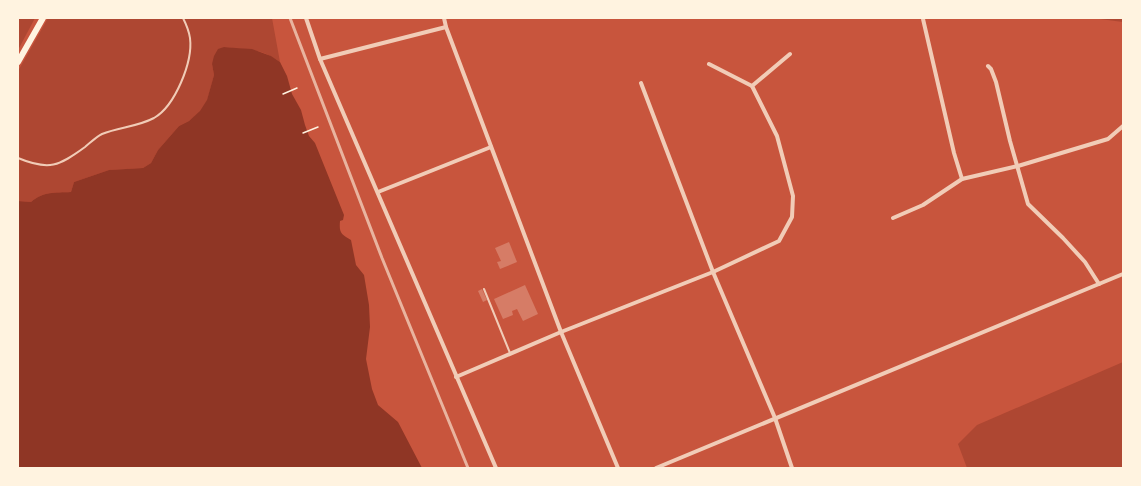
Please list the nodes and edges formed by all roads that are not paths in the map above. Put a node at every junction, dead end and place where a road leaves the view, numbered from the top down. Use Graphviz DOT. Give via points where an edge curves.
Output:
graph roads {
  1 [pos="43,18"];
  2 [pos="183,18"];
  3 [pos="306,18"];
  4 [pos="444,18"];
  5 [pos="923,19"];
  6 [pos="446,28"];
  7 [pos="790,54"];
  8 [pos="320,59"];
  9 [pos="18,62"];
  10 [pos="709,64"];
  11 [pos="988,66"];
  12 [pos="641,83"];
  13 [pos="752,86"];
  14 [pos="1123,126"];
  15 [pos="491,147"];
  16 [pos="18,158"];
  17 [pos="1018,166"];
  18 [pos="962,179"];
  19 [pos="378,192"];
  20 [pos="893,218"];
  21 [pos="713,272"];
  22 [pos="1123,274"];
  23 [pos="1099,284"];
  24 [pos="484,289"];
  25 [pos="561,332"];
  26 [pos="510,354"];
  27 [pos="456,376"];
  28 [pos="775,418"];
  29 [pos="496,468"];
  30 [pos="618,468"];
  31 [pos="656,468"];
  32 [pos="792,468"];
  1 -- 9 [label="main road"];
  2 -- 16 [label="lane" via="190,38 190,55 186,70 165,109 140,125 101,135 58,164 40,165"];
  3 -- 8 [label="street"];
  4 -- 6 [label="street"];
  5 -- 18 [label="street"];
  6 -- 8 [label="street"];
  6 -- 15 [label="street"];
  7 -- 13 [label="street"];
  8 -- 19 [label="street"];
  10 -- 13 [label="street"];
  11 -- 17 [label="street" via="996,82"];
  12 -- 21 [label="street"];
  13 -- 21 [label="street" via="777,136 793,196 792,217 779,241"];
  14 -- 17 [label="street" via="1108,139"];
  15 -- 19 [label="street"];
  15 -- 25 [label="street"];
  17 -- 18 [label="street"];
  17 -- 23 [label="street" via="1028,204 1085,262"];
  18 -- 20 [label="street" via="923,205"];
  19 -- 27 [label="street"];
  21 -- 25 [label="street"];
  21 -- 28 [label="street"];
  22 -- 23 [label="street"];
  23 -- 28 [label="street"];
  24 -- 26 [label="lane"];
  25 -- 26 [label="street"];
  25 -- 30 [label="street"];
  26 -- 27 [label="street"];
  27 -- 29 [label="street"];
  28 -- 31 [label="street"];
  28 -- 32 [label="street"];
}
